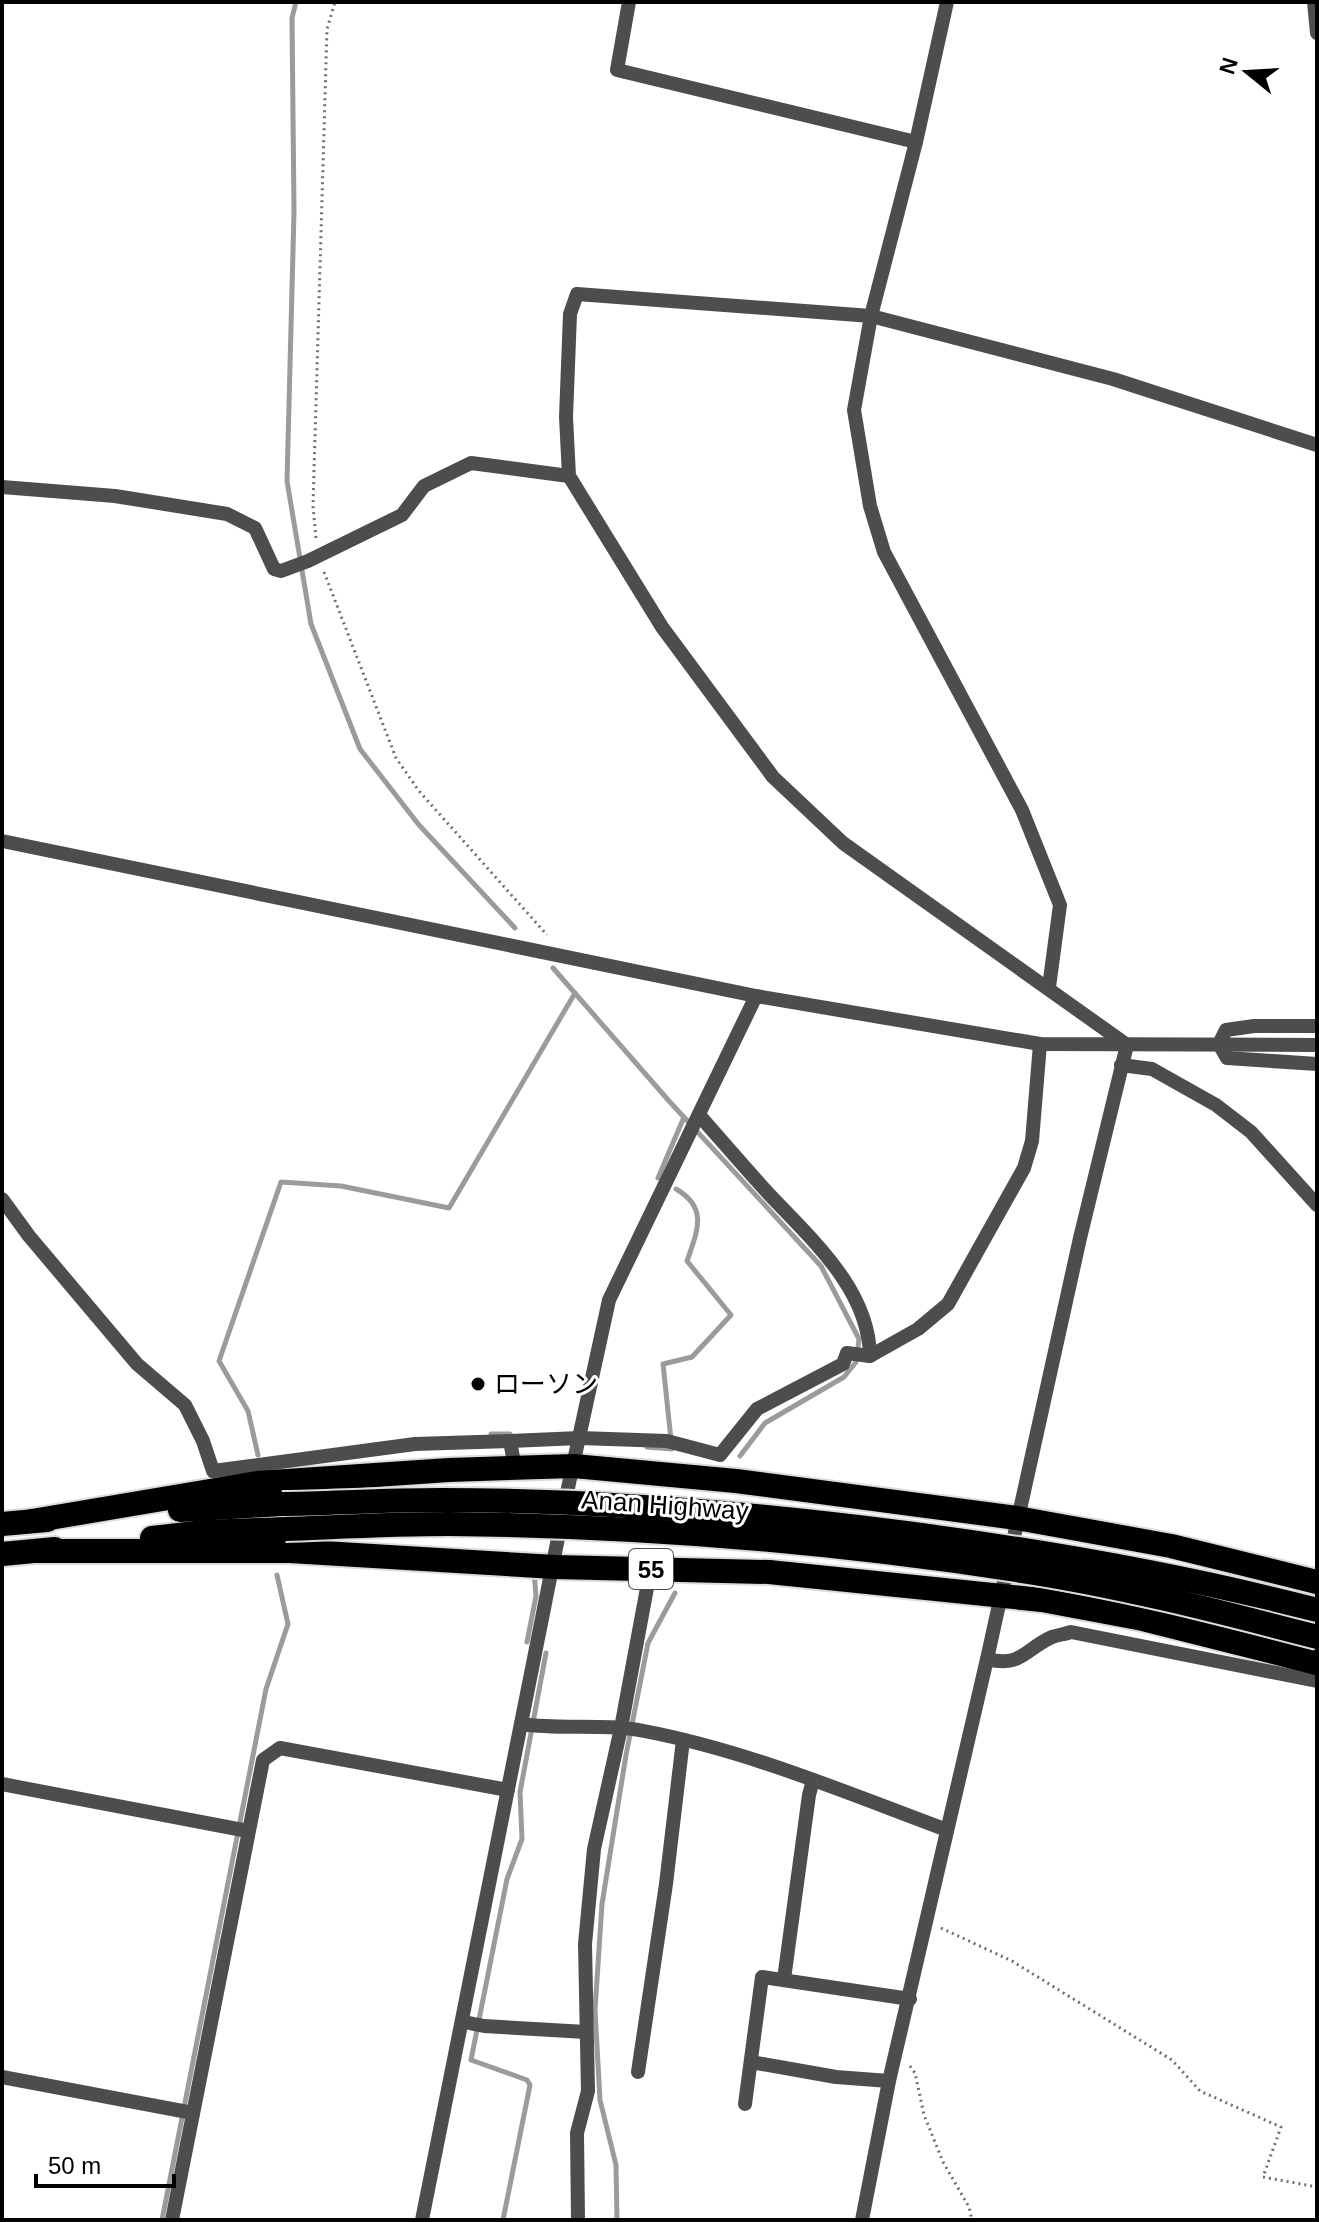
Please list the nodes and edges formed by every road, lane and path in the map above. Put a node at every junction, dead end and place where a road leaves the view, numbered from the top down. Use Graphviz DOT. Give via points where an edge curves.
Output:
graph roads {
  1 [pos="335,2"];
  2 [pos="629,2"];
  3 [pos="947,2"];
  4 [pos="1314,2"];
  5 [pos="1317,33"];
  6 [pos="916,142"];
  7 [pos="871,316"];
  8 [pos="1317,445"];
  9 [pos="569,476"];
  10 [pos="2,487"];
  11 [pos="313,559"];
  12 [pos="2,841"];
  13 [pos="555,954"];
  14 [pos="1049,987"];
  15 [pos="756,996"];
  16 [pos="1317,1026"];
  17 [pos="1040,1044"];
  18 [pos="1219,1044"];
  19 [pos="1127,1045"];
  20 [pos="1317,1045"];
  21 [pos="1317,1064"];
  22 [pos="1121,1065"];
  23 [pos="696,1123"];
  24 [pos="2,1199"];
  25 [pos="1317,1205"];
  26 [pos="862,1355"];
  27 [pos="580,1438"];
  28 [pos="510,1441"];
  29 [pos="574,1466"];
  30 [pos="515,1468"];
  31 [pos="1017,1518"];
  32 [pos="32,1521"];
  33 [pos="2,1524"];
  34 [pos="39,1551"];
  35 [pos="2,1554"];
  36 [pos="555,1567"];
  37 [pos="1317,1582"];
  38 [pos="647,1588"];
  39 [pos="1000,1595"];
  40 [pos="1317,1610"];
  41 [pos="1317,1637"];
  42 [pos="987,1659"];
  43 [pos="1317,1663"];
  44 [pos="1317,1681"];
  45 [pos="529,1725"];
  46 [pos="623,1729"];
  47 [pos="683,1740"];
  48 [pos="813,1780"];
  49 [pos="2,1784"];
  50 [pos="508,1790"];
  51 [pos="242,1830"];
  52 [pos="947,1830"];
  53 [pos="928,1922"];
  54 [pos="784,1979"];
  55 [pos="910,1999"];
  56 [pos="473,2024"];
  57 [pos="586,2032"];
  58 [pos="898,2049"];
  59 [pos="751,2062"];
  60 [pos="638,2072"];
  61 [pos="2,2077"];
  62 [pos="889,2081"];
  63 [pos="745,2104"];
  64 [pos="187,2112"];
  65 [pos="1317,2187"];
  66 [pos="172,2220"];
  67 [pos="422,2220"];
  68 [pos="578,2220"];
  69 [pos="862,2220"];
  70 [pos="972,2220"];
  1 -- 11 [label="path" via="327,29"];
  2 -- 6 [label="street" via="617,70"];
  3 -- 6 [label="street"];
  4 -- 5 [label="street"];
  6 -- 7 [label="street"];
  7 -- 8 [label="street" via="1113,379"];
  7 -- 9 [label="street" via="577,294 570,314"];
  7 -- 14 [label="street" via="854,410 870,506 884,552 1022,810 1060,905"];
  9 -- 11 [label="street" via="471,463 424,486 402,515"];
  9 -- 14 [label="street" via="662,627 773,777 843,843"];
  10 -- 11 [label="street" via="115,496 227,514 255,528 274,569"];
  11 -- 13 [label="path" via="396,758 547,935"];
  12 -- 13 [label="street"];
  13 -- 15 [label="street"];
  14 -- 19 [label="street"];
  15 -- 17 [label="street"];
  15 -- 23 [label="street"];
  16 -- 18 [label="street" via="1226,1030"];
  17 -- 19 [label="street"];
  17 -- 26 [label="street" via="1032,1141 1024,1168 948,1304 918,1329"];
  18 -- 19 [label="street"];
  18 -- 20 [label="street"];
  18 -- 21 [label="street" via="1227,1058"];
  19 -- 22 [label="street"];
  22 -- 25 [label="street" via="1152,1069 1216,1105 1251,1132"];
  22 -- 31 [label="street"];
  23 -- 26 [label="street" via="843,1277 870,1337"];
  23 -- 27 [label="street" via="609,1300"];
  24 -- 28 [label="street" via="137,1364 185,1405 213,1471 415,1444"];
  26 -- 27 [label="street" via="847,1353 843,1364 757,1409 720,1455 673,1441"];
  27 -- 28 [label="street"];
  27 -- 29 [label="street"];
  28 -- 30 [label="street"];
  29 -- 30 [label="highway"];
  29 -- 31 [label="highway"];
  29 -- 36 [label="street"];
  30 -- 32 [label="highway" via="257,1483"];
  31 -- 37 [label="highway" via="1171,1546"];
  31 -- 39 [label="street"];
  32 -- 33 [label="highway, Anan Highway"];
  32 -- 40 [label="highway, Anan Highway, bridge" via="282,1504 441,1500 596,1505 832,1524 1023,1548"];
  34 -- 35 [label="highway, Anan Highway / 55"];
  34 -- 36 [label="highway, 55" via="290,1551"];
  34 -- 41 [label="highway, Anan Highway / 55, bridge" via="204,1532 446,1524 608,1528 1017,1570"];
  36 -- 39 [label="highway, 55" via="769,1572"];
  36 -- 45 [label="street"];
  38 -- 46 [label="street"];
  39 -- 42 [label="street"];
  39 -- 43 [label="highway, 55" via="1143,1619"];
  42 -- 44 [label="street" via="1014,1661 1052,1637 1071,1632"];
  42 -- 52 [label="street"];
  45 -- 46 [label="street"];
  45 -- 50 [label="street"];
  46 -- 47 [label="street"];
  46 -- 57 [label="street" via="594,1849 585,1944"];
  47 -- 48 [label="street"];
  47 -- 60 [label="street"];
  48 -- 52 [label="street"];
  48 -- 54 [label="street"];
  49 -- 51 [label="street"];
  50 -- 51 [label="street" via="280,1748 263,1760"];
  50 -- 56 [label="street"];
  51 -- 64 [label="street"];
  52 -- 53 [label="street"];
  53 -- 55 [label="street"];
  53 -- 65 [label="path" via="1012,1961 1145,2043 1172,2060 1200,2091 1281,2127 1263,2177"];
  54 -- 55 [label="street"];
  54 -- 59 [label="street" via="762,1977"];
  55 -- 58 [label="street"];
  56 -- 57 [label="street"];
  56 -- 67 [label="street"];
  57 -- 68 [label="street" via="588,2091 577,2133"];
  58 -- 62 [label="street"];
  58 -- 70 [label="path" via="915,2073 924,2115"];
  59 -- 62 [label="street"];
  59 -- 63 [label="street"];
  61 -- 64 [label="street"];
  62 -- 69 [label="street"];
  64 -- 66 [label="street"];
}
